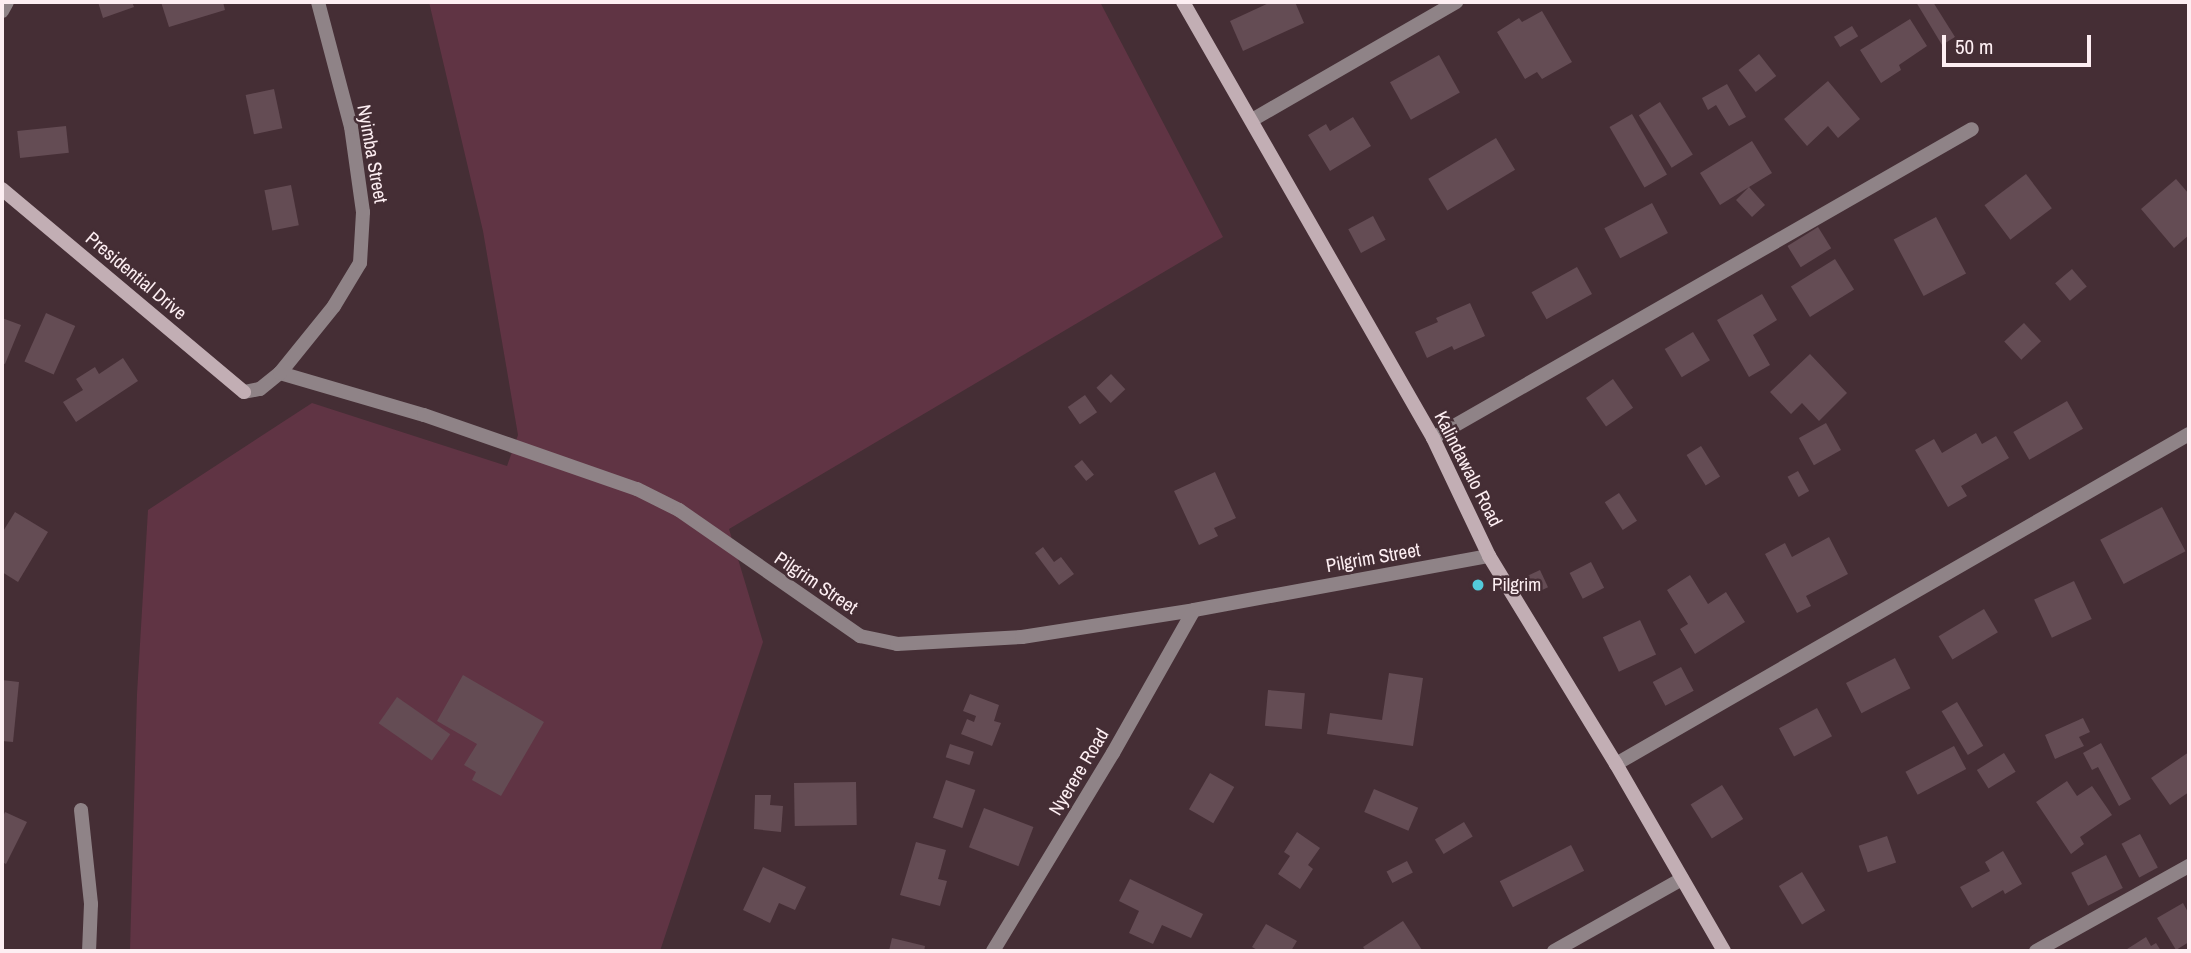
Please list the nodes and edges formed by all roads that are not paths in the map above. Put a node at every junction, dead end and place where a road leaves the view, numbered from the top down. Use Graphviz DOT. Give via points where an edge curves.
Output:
graph roads {
  1 [pos="7,2"];
  2 [pos="318,2"];
  3 [pos="1184,2"];
  4 [pos="1455,2"];
  5 [pos="2,11"];
  6 [pos="1252,120"];
  7 [pos="1972,129"];
  8 [pos="2,189"];
  9 [pos="280,373"];
  10 [pos="244,393"];
  11 [pos="2189,434"];
  12 [pos="1433,438"];
  13 [pos="1489,556"];
  14 [pos="1194,610"];
  15 [pos="1616,764"];
  16 [pos="81,810"];
  17 [pos="2189,866"];
  18 [pos="1682,879"];
  19 [pos="89,951"];
  20 [pos="993,951"];
  21 [pos="1554,951"];
  22 [pos="1724,951"];
  23 [pos="2036,951"];
  1 -- 5 [label="street"];
  2 -- 9 [label="street, Nyimba Street" via="351,127 363,212 360,263 334,306"];
  3 -- 6 [label="street, Kalindawalo Road"];
  4 -- 6 [label="street"];
  6 -- 12 [label="street, Kalindawalo Road"];
  7 -- 12 [label="street"];
  8 -- 10 [label="street, Presidential Drive"];
  9 -- 10 [label="street, Nyimba Street" via="260,389"];
  9 -- 14 [label="street, Pilgrim Street" via="424,415 637,489 679,510 860,636 897,644 1022,637"];
  11 -- 15 [label="street"];
  12 -- 13 [label="street, Kalindawalo Road"];
  13 -- 14 [label="street, Pilgrim Street"];
  13 -- 15 [label="street, Kalindawalo Road"];
  14 -- 20 [label="street, Nyerere Road"];
  15 -- 18 [label="street, Kalindawalo Road"];
  16 -- 19 [label="street" via="91,904"];
  17 -- 23 [label="street"];
  18 -- 21 [label="street"];
  18 -- 22 [label="street, Kalindawalo Road"];
}
